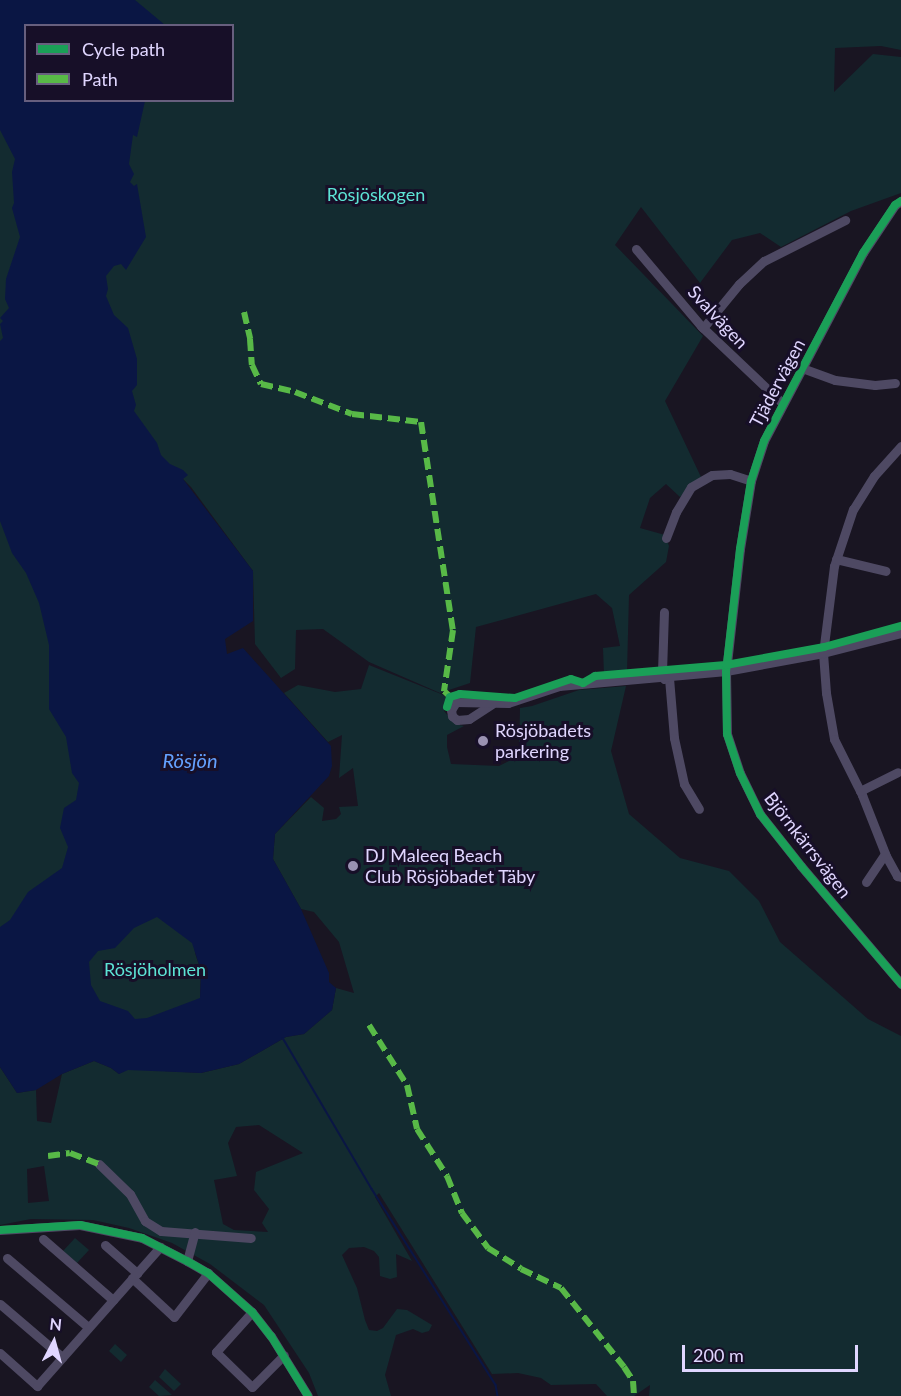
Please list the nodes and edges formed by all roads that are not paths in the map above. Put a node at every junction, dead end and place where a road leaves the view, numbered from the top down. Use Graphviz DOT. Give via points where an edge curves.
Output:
graph roads {
  1 [pos="901,201"];
  2 [pos="845,220"];
  3 [pos="636,249"];
  4 [pos="703,328"];
  5 [pos="802,368"];
  6 [pos="895,383"];
  7 [pos="782,404"];
  8 [pos="901,446"];
  9 [pos="752,481"];
  10 [pos="666,538"];
  11 [pos="836,559"];
  12 [pos="886,571"];
  13 [pos="664,612"];
  14 [pos="901,633"];
  15 [pos="824,654"];
  16 [pos="726,672"];
  17 [pos="667,678"];
  18 [pos="492,704"];
  19 [pos="898,772"];
  20 [pos="860,790"];
  21 [pos="699,809"];
  22 [pos="885,854"];
  23 [pos="901,877"];
  24 [pos="866,882"];
  25 [pos="901,984"];
  26 [pos="99,1164"];
  27 [pos="0,1230"];
  28 [pos="195,1232"];
  29 [pos="251,1238"];
  30 [pos="43,1239"];
  31 [pos="105,1245"];
  32 [pos="160,1247"];
  33 [pos="7,1258"];
  34 [pos="187,1261"];
  35 [pos="208,1273"];
  36 [pos="135,1276"];
  37 [pos="113,1300"];
  38 [pos="0,1304"];
  39 [pos="252,1312"];
  40 [pos="88,1327"];
  41 [pos="0,1353"];
  42 [pos="284,1355"];
  43 [pos="62,1357"];
  44 [pos="308,1396"];
  1 -- 5 [label="street, Tjädervägen" via="863,253"];
  2 -- 4 [label="street" via="764,261 739,284"];
  3 -- 4 [label="street, Svalvägen"];
  4 -- 7 [label="street, Svalvägen"];
  5 -- 6 [label="street" via="835,380"];
  5 -- 7 [label="street, Tjädervägen"];
  7 -- 9 [label="street, Tjädervägen" via="764,441"];
  8 -- 11 [label="street" via="852,509"];
  9 -- 10 [label="street" via="730,474 712,475 691,487"];
  9 -- 16 [label="street, Tjädervägen"];
  11 -- 12 [label="street"];
  11 -- 15 [label="street"];
  13 -- 17 [label="street" via="662,672"];
  14 -- 15 [label="street"];
  15 -- 16 [label="street"];
  15 -- 20 [label="street" via="834,739"];
  16 -- 17 [label="street"];
  16 -- 25 [label="street, Björnkärrsvägen" via="727,734 760,814"];
  17 -- 18 [label="street" via="559,686 508,703"];
  17 -- 21 [label="street" via="684,784"];
  19 -- 20 [label="street"];
  20 -- 22 [label="street"];
  22 -- 23 [label="street"];
  22 -- 24 [label="street"];
  26 -- 28 [label="street" via="130,1194 145,1221 161,1231"];
  27 -- 32 [label="street" via="80,1225 142,1238"];
  28 -- 29 [label="street"];
  28 -- 34 [label="street"];
  30 -- 37 [label="street"];
  31 -- 36 [label="street"];
  32 -- 34 [label="street"];
  32 -- 36 [label="street"];
  33 -- 40 [label="street"];
  34 -- 35 [label="street"];
  35 -- 36 [label="street" via="174,1317"];
  35 -- 39 [label="street"];
  36 -- 37 [label="street"];
  37 -- 40 [label="street"];
  38 -- 43 [label="street"];
  39 -- 42 [label="street"];
  39 -- 42 [label="street" via="216,1352 252,1387"];
  40 -- 43 [label="street"];
  41 -- 43 [label="street" via="37,1386"];
  42 -- 44 [label="street"];
}
